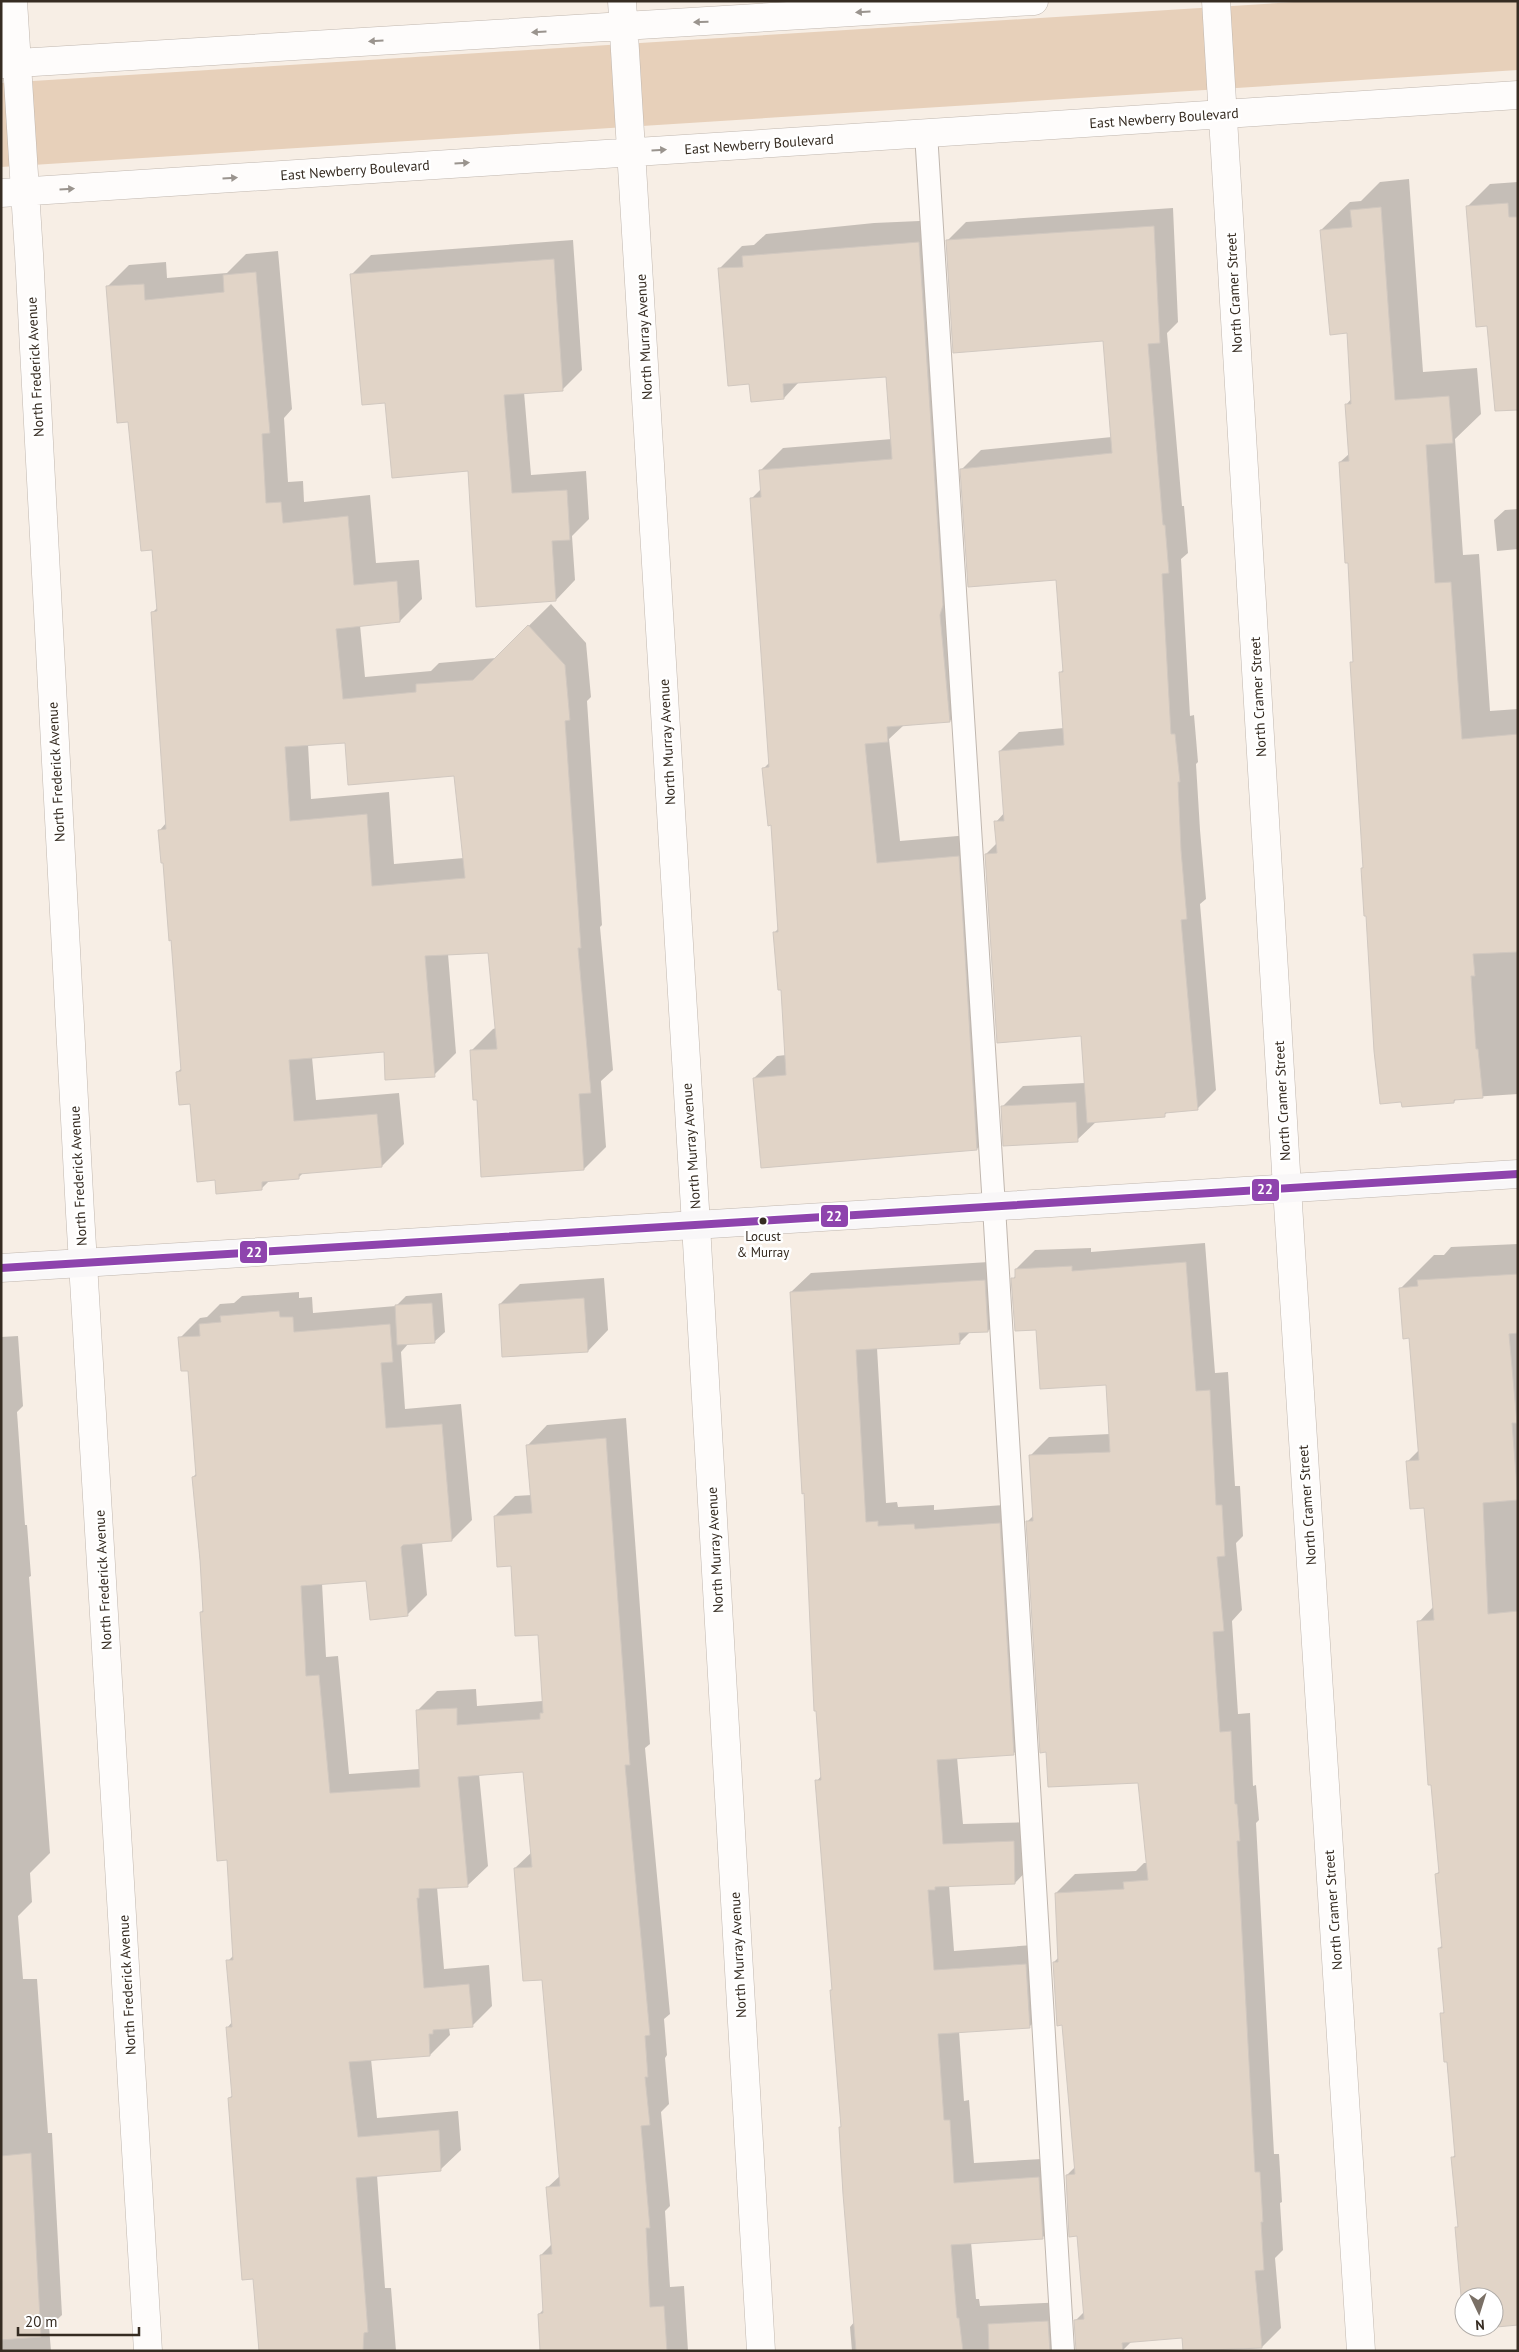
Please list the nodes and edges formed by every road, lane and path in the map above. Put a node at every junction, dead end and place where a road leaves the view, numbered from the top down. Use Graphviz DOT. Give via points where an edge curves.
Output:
graph roads {
  1 [pos="13,1"];
  2 [pos="1034,1"];
  3 [pos="1216,1"];
  4 [pos="923,4"];
  5 [pos="623,14"];
  6 [pos="10,64"];
  7 [pos="1518,95"];
  8 [pos="1223,114"];
  9 [pos="926,133"];
  10 [pos="632,152"];
  11 [pos="13,192"];
  12 [pos="1518,1174"];
  13 [pos="1287,1188"];
  14 [pos="994,1207"];
  15 [pos="696,1225"];
  16 [pos="83,1263"];
  17 [pos="1,1268"];
  18 [pos="148,2351"];
  19 [pos="761,2351"];
  20 [pos="1063,2351"];
  21 [pos="1361,2351"];
  1 -- 6 [label="street, North Frederick Avenue"];
  2 -- 4 [label="street"];
  3 -- 8 [label="street, North Cramer Street"];
  4 -- 5 [label="street, one-way"];
  5 -- 6 [label="street, one-way"];
  5 -- 10 [label="street, North Murray Avenue"];
  6 -- 11 [label="street, North Frederick Avenue"];
  7 -- 8 [label="street, East Newberry Boulevard"];
  8 -- 9 [label="street, East Newberry Boulevard"];
  8 -- 13 [label="street, North Cramer Street"];
  10 -- 9 [label="street, East Newberry Boulevard, one-way"];
  9 -- 14 [label="lane"];
  11 -- 10 [label="street, East Newberry Boulevard, one-way"];
  10 -- 15 [label="street, North Murray Avenue"];
  11 -- 16 [label="street, North Frederick Avenue"];
  12 -- 13 [label="main road"];
  13 -- 14 [label="main road"];
  13 -- 21 [label="street, North Cramer Street"];
  14 -- 15 [label="main road"];
  14 -- 20 [label="lane"];
  15 -- 16 [label="main road"];
  15 -- 19 [label="street, North Murray Avenue"];
  16 -- 17 [label="main road"];
  16 -- 18 [label="street, North Frederick Avenue"];
}
